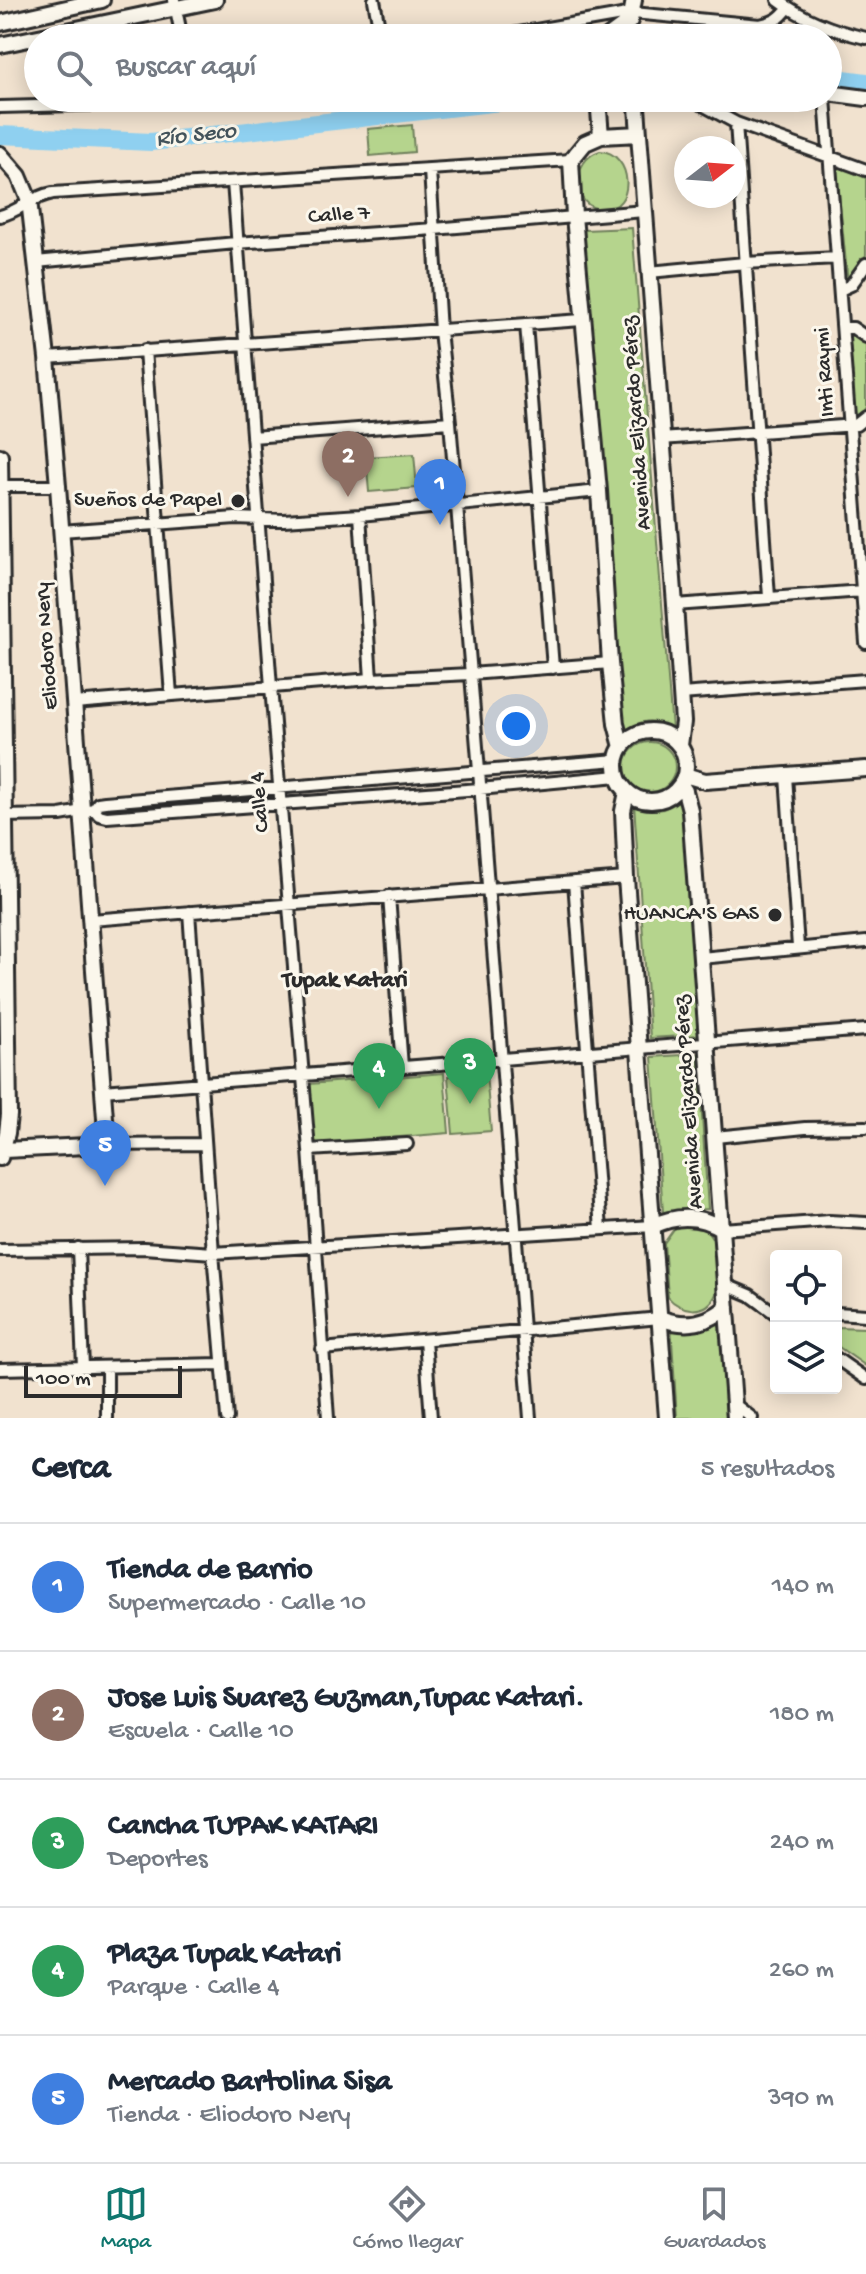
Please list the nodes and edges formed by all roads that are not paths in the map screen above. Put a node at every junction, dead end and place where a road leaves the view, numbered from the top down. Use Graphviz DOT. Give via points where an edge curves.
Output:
graph roads {
  1 [pos="102,0"];
  2 [pos="215,0"];
  3 [pos="374,0"];
  4 [pos="778,0"];
  5 [pos="175,4"];
  6 [pos="634,6"];
  7 [pos="788,8"];
  8 [pos="0,23"];
  9 [pos="90,24"];
  10 [pos="179,24"];
  11 [pos="378,24"];
  12 [pos="552,24"];
  13 [pos="753,24"];
  14 [pos="765,24"];
  15 [pos="819,24"];
  16 [pos="842,33"];
  17 [pos="866,38"];
  18 [pos="24,39"];
  19 [pos="0,45"];
  20 [pos="842,97"];
  21 [pos="866,98"];
  22 [pos="24,106"];
  23 [pos="0,107"];
  24 [pos="600,112"];
  25 [pos="637,112"];
  26 [pos="716,112"];
  27 [pos="828,112"];
  28 [pos="736,123"];
  29 [pos="639,134"];
  30 [pos="601,136"];
  31 [pos="0,154"];
  32 [pos="830,157"];
  33 [pos="571,160"];
  34 [pos="430,170"];
  35 [pos="866,170"];
  36 [pos="233,182"];
  37 [pos="29,200"];
  38 [pos="644,211"];
  39 [pos="0,216"];
  40 [pos="574,216"];
  41 [pos="434,229"];
  42 [pos="236,243"];
  43 [pos="837,258"];
  44 [pos="36,262"];
  45 [pos="745,263"];
  46 [pos="866,264"];
  47 [pos="649,272"];
  48 [pos="840,290"];
  49 [pos="582,320"];
  50 [pos="526,324"];
  51 [pos="843,328"];
  52 [pos="440,331"];
  53 [pos="866,337"];
  54 [pos="244,343"];
  55 [pos="145,350"];
  56 [pos="47,358"];
  57 [pos="866,417"];
  58 [pos="450,422"];
  59 [pos="850,425"];
  60 [pos="758,433"];
  61 [pos="252,437"];
  62 [pos="661,439"];
  63 [pos="0,456"];
  64 [pos="0,486"];
  65 [pos="58,486"];
  66 [pos="599,491"];
  67 [pos="540,497"];
  68 [pos="456,504"];
  69 [pos="360,515"];
  70 [pos="257,519"];
  71 [pos="158,524"];
  72 [pos="61,531"];
  73 [pos="863,562"];
  74 [pos="862,591"];
  75 [pos="769,597"];
  76 [pos="675,605"];
  77 [pos="866,643"];
  78 [pos="610,663"];
  79 [pos="553,668"];
  80 [pos="470,674"];
  81 [pos="371,679"];
  82 [pos="866,680"];
  83 [pos="271,687"];
  84 [pos="681,694"];
  85 [pos="171,695"];
  86 [pos="74,703"];
  87 [pos="680,745"];
  88 [pos="619,754"];
  89 [pos="866,769"];
  90 [pos="479,771"];
  91 [pos="618,776"];
  92 [pos="786,776"];
  93 [pos="683,780"];
  94 [pos="280,788"];
  95 [pos="480,789"];
  96 [pos="627,792"];
  97 [pos="281,805"];
  98 [pos="88,810"];
  99 [pos="3,816"];
  100 [pos="626,878"];
  101 [pos="574,882"];
  102 [pos="488,889"];
  103 [pos="389,896"];
  104 [pos="289,904"];
  105 [pos="189,912"];
  106 [pos="91,920"];
  107 [pos="866,942"];
  108 [pos="798,947"];
  109 [pos="701,958"];
  110 [pos="866,1030"];
  111 [pos="708,1043"];
  112 [pos="640,1048"];
  113 [pos="588,1052"];
  114 [pos="501,1059"];
  115 [pos="402,1067"];
  116 [pos="303,1075"];
  117 [pos="201,1083"];
  118 [pos="103,1091"];
  119 [pos="866,1127"];
  120 [pos="715,1137"];
  121 [pos="205,1144"];
  122 [pos="407,1144"];
  123 [pos="107,1145"];
  124 [pos="309,1150"];
  125 [pos="1,1153"];
  126 [pos="866,1223"];
  127 [pos="653,1226"];
  128 [pos="601,1229"];
  129 [pos="722,1229"];
  130 [pos="516,1234"];
  131 [pos="315,1246"];
  132 [pos="78,1248"];
  133 [pos="0,1250"];
  134 [pos="213,1253"];
  135 [pos="726,1285"];
  136 [pos="727,1307"];
  137 [pos="770,1310"];
  138 [pos="842,1313"];
  139 [pos="866,1315"];
  140 [pos="660,1318"];
  141 [pos="524,1331"];
  142 [pos="425,1340"];
  143 [pos="322,1349"];
  144 [pos="842,1362"];
  145 [pos="221,1364"];
  146 [pos="83,1367"];
  147 [pos="107,1367"];
  148 [pos="0,1369"];
  149 [pos="866,1379"];
  150 [pos="734,1411"];
  151 [pos="107,1418"];
  152 [pos="227,1418"];
  153 [pos="328,1418"];
  154 [pos="431,1418"];
  155 [pos="530,1418"];
  156 [pos="667,1418"];
  157 [pos="752,1418"];
  1 -- 8 [label="main road"];
  2 -- 5 [label="main road"];
  3 -- 11 [label="street"];
  4 -- 7 [label="street"];
  5 -- 9 [label="main road"];
  5 -- 10 [label="street"];
  6 -- 12 [label="street"];
  6 -- 13 [label="street"];
  7 -- 14 [label="street" via="775,22"];
  7 -- 15 [label="street"];
  16 -- 17 [label="street"];
  18 -- 19 [label="main road"];
  20 -- 21 [label="main road"];
  22 -- 23 [label="street"];
  24 -- 30 [label="main road"];
  25 -- 29 [label="main road, Avenida Elizardo Pérez"];
  26 -- 28 [label="street"];
  27 -- 32 [label="street, Inti Raymi"];
  28 -- 32 [label="street"];
  28 -- 45 [label="street"];
  29 -- 30 [label="main road"];
  29 -- 38 [label="main road, Avenida Elizardo Pérez"];
  30 -- 33 [label="main road" via="585,143"];
  31 -- 37 [label="main road, Eliodoro Nery" via="19,176"];
  32 -- 35 [label="street"];
  32 -- 43 [label="street, Inti Raymi"];
  33 -- 34 [label="street"];
  33 -- 40 [label="main road, Avenida Elizardo Pérez"];
  34 -- 36 [label="street"];
  34 -- 41 [label="street"];
  36 -- 37 [label="street" via="53,193"];
  36 -- 42 [label="street, Calle 4"];
  37 -- 39 [label="street"];
  37 -- 44 [label="main road, Eliodoro Nery"];
  38 -- 40 [label="street, Calle 7"];
  38 -- 47 [label="main road, Avenida Elizardo Pérez"];
  40 -- 41 [label="street, Calle 7"];
  40 -- 49 [label="main road, Avenida Elizardo Pérez"];
  41 -- 42 [label="street, Calle 7"];
  41 -- 52 [label="street"];
  42 -- 44 [label="street, Calle 7"];
  42 -- 54 [label="street, Calle 4"];
  43 -- 45 [label="street"];
  43 -- 48 [label="street, Inti Raymi"];
  44 -- 56 [label="main road, Eliodoro Nery"];
  45 -- 47 [label="street"];
  45 -- 60 [label="street"];
  46 -- 48 [label="street" via="851,285"];
  47 -- 62 [label="main road, Avenida Elizardo Pérez"];
  48 -- 51 [label="street, Inti Raymi"];
  49 -- 50 [label="street"];
  49 -- 66 [label="main road, Avenida Elizardo Pérez"];
  50 -- 52 [label="street"];
  50 -- 67 [label="street"];
  51 -- 53 [label="street"];
  51 -- 59 [label="street, Inti Raymi"];
  52 -- 54 [label="street"];
  52 -- 58 [label="street"];
  54 -- 55 [label="street"];
  54 -- 61 [label="street, Calle 4"];
  55 -- 56 [label="street"];
  55 -- 71 [label="street"];
  56 -- 65 [label="main road, Eliodoro Nery"];
  57 -- 59 [label="street"];
  58 -- 61 [label="street"];
  58 -- 68 [label="street"];
  59 -- 60 [label="street"];
  59 -- 73 [label="street, Inti Raymi"];
  60 -- 62 [label="street"];
  60 -- 75 [label="street"];
  61 -- 70 [label="street, Calle 4"];
  62 -- 76 [label="main road, Avenida Elizardo Pérez"];
  63 -- 64 [label="main road, Eliodoro Nery"];
  64 -- 65 [label="street"];
  64 -- 99 [label="main road, Eliodoro Nery"];
  65 -- 72 [label="main road, Eliodoro Nery"];
  66 -- 67 [label="street"];
  66 -- 78 [label="main road, Avenida Elizardo Pérez"];
  67 -- 68 [label="street"];
  67 -- 79 [label="street"];
  68 -- 69 [label="street"];
  68 -- 80 [label="street"];
  69 -- 70 [label="street"];
  69 -- 81 [label="street"];
  70 -- 71 [label="street"];
  70 -- 83 [label="street, Calle 4"];
  71 -- 72 [label="street"];
  71 -- 85 [label="street"];
  72 -- 86 [label="main road, Eliodoro Nery"];
  73 -- 74 [label="street, Inti Raymi"];
  74 -- 75 [label="street"];
  74 -- 77 [label="street, Inti Raymi"];
  75 -- 76 [label="street"];
  76 -- 84 [label="main road, Avenida Elizardo Pérez"];
  78 -- 79 [label="street"];
  78 -- 88 [label="main road, Avenida Elizardo Pérez"];
  79 -- 80 [label="street"];
  80 -- 81 [label="street"];
  80 -- 90 [label="street"];
  81 -- 83 [label="street"];
  82 -- 84 [label="street"];
  83 -- 85 [label="street"];
  83 -- 94 [label="street, Calle 4"];
  84 -- 87 [label="main road, Avenida Elizardo Pérez"];
  85 -- 86 [label="street"];
  86 -- 98 [label="main road, Eliodoro Nery"];
  87 -- 88 [label="main road" via="664,733 650,731 637,734"];
  87 -- 93 [label="main road"];
  88 -- 90 [label="street"];
  88 -- 91 [label="main road"];
  89 -- 92 [label="main road"];
  90 -- 94 [label="street"];
  90 -- 95 [label="street"];
  91 -- 95 [label="street"];
  91 -- 96 [label="main road"];
  92 -- 93 [label="main road"];
  92 -- 108 [label="street"];
  93 -- 96 [label="main road" via="665,798 652,801"];
  93 -- 109 [label="main road, Avenida Elizardo Pérez"];
  94 -- 97 [label="street, Calle 4"];
  94 -- 98 [label="street" via="105,802"];
  95 -- 97 [label="street"];
  95 -- 102 [label="street"];
  96 -- 100 [label="main road, Avenida Elizardo Pérez"];
  97 -- 98 [label="street" via="107,817"];
  97 -- 104 [label="street, Calle 4"];
  98 -- 99 [label="street"];
  98 -- 106 [label="main road, Eliodoro Nery"];
  99 -- 125 [label="main road, Eliodoro Nery" via="9,1115"];
  100 -- 101 [label="street"];
  100 -- 112 [label="main road, Avenida Elizardo Pérez"];
  101 -- 102 [label="street"];
  101 -- 113 [label="street"];
  102 -- 103 [label="street"];
  102 -- 114 [label="street"];
  103 -- 104 [label="street"];
  103 -- 115 [label="street"];
  104 -- 105 [label="street"];
  104 -- 116 [label="street, Calle 4"];
  105 -- 106 [label="street"];
  105 -- 117 [label="street"];
  106 -- 118 [label="main road, Eliodoro Nery"];
  107 -- 108 [label="street"];
  108 -- 109 [label="street"];
  109 -- 111 [label="main road, Avenida Elizardo Pérez"];
  110 -- 111 [label="street"];
  111 -- 112 [label="street"];
  111 -- 120 [label="main road, Avenida Elizardo Pérez"];
  112 -- 113 [label="street"];
  112 -- 127 [label="main road, Avenida Elizardo Pérez"];
  113 -- 114 [label="street"];
  113 -- 128 [label="street"];
  114 -- 115 [label="street"];
  114 -- 130 [label="street"];
  115 -- 116 [label="street"];
  116 -- 117 [label="street"];
  116 -- 124 [label="street, Calle 4"];
  117 -- 118 [label="street"];
  117 -- 121 [label="street"];
  118 -- 123 [label="main road, Eliodoro Nery"];
  119 -- 120 [label="street"];
  120 -- 129 [label="main road, Avenida Elizardo Pérez"];
  121 -- 123 [label="street"];
  121 -- 134 [label="street"];
  122 -- 124 [label="street"];
  123 -- 125 [label="main road"];
  124 -- 131 [label="street, Calle 4"];
  126 -- 129 [label="street"];
  127 -- 128 [label="street"];
  127 -- 129 [label="main road" via="688,1218"];
  127 -- 140 [label="main road, Avenida Elizardo Pérez"];
  128 -- 130 [label="street"];
  129 -- 135 [label="main road, Avenida Elizardo Pérez"];
  130 -- 131 [label="street"];
  130 -- 141 [label="street"];
  131 -- 134 [label="street"];
  131 -- 143 [label="street, Calle 4"];
  132 -- 133 [label="street"];
  132 -- 134 [label="street"];
  132 -- 146 [label="street"];
  134 -- 145 [label="street"];
  135 -- 136 [label="main road, Avenida Elizardo Pérez"];
  135 -- 137 [label="street"];
  136 -- 140 [label="main road" via="691,1324"];
  136 -- 150 [label="main road, Avenida Elizardo Pérez"];
  138 -- 139 [label="street"];
  140 -- 141 [label="street"];
  140 -- 156 [label="main road, Avenida Elizardo Pérez"];
  141 -- 142 [label="street"];
  141 -- 155 [label="street"];
  142 -- 143 [label="street"];
  142 -- 154 [label="street"];
  143 -- 153 [label="street, Calle 4"];
  144 -- 149 [label="street"];
  145 -- 147 [label="street"];
  145 -- 152 [label="street"];
  146 -- 147 [label="street"];
  146 -- 148 [label="street"];
  147 -- 151 [label="street"];
  150 -- 157 [label="street"];
}
